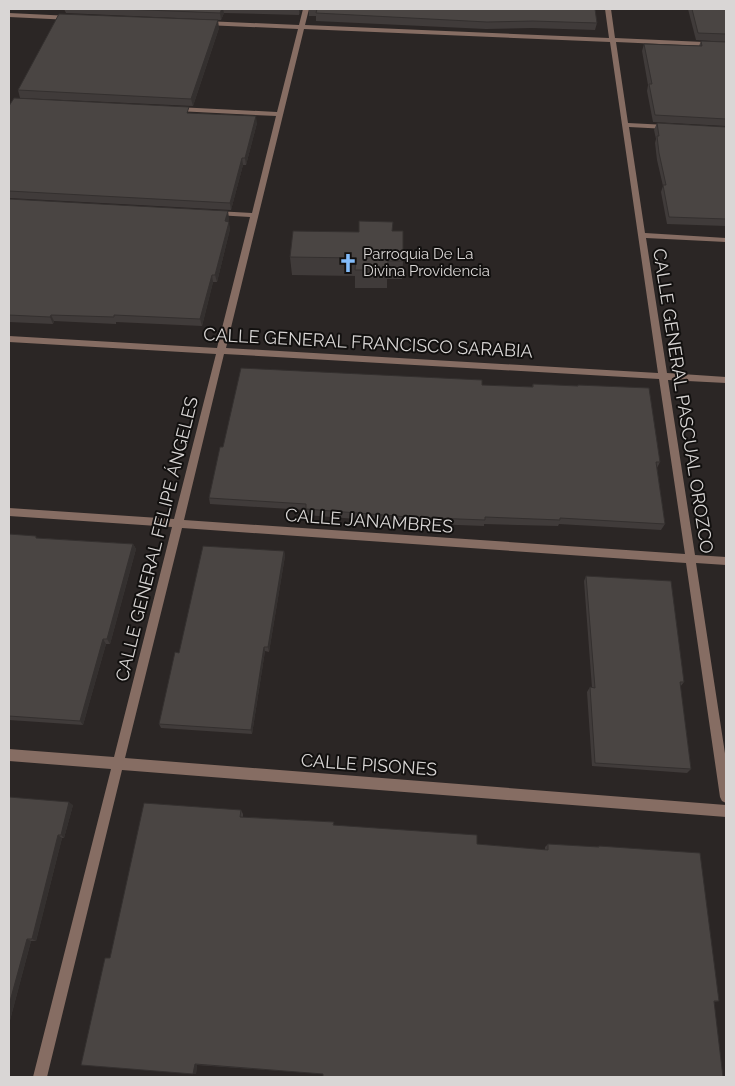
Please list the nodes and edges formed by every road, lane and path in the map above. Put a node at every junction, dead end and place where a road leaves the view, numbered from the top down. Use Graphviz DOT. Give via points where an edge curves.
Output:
graph roads {
  1 [pos="306,9"];
  2 [pos="608,9"];
  3 [pos="9,15"];
  4 [pos="77,18"];
  5 [pos="194,23"];
  6 [pos="301,27"];
  7 [pos="613,40"];
  8 [pos="726,45"];
  9 [pos="172,109"];
  10 [pos="278,114"];
  11 [pos="626,125"];
  12 [pos="672,127"];
  13 [pos="205,213"];
  14 [pos="254,215"];
  15 [pos="642,236"];
  16 [pos="726,240"];
  17 [pos="9,339"];
  18 [pos="221,351"];
  19 [pos="663,376"];
  20 [pos="726,380"];
  21 [pos="9,512"];
  22 [pos="178,524"];
  23 [pos="690,558"];
  24 [pos="726,561"];
  25 [pos="9,755"];
  26 [pos="118,763"];
  27 [pos="726,797"];
  28 [pos="726,810"];
  29 [pos="40,1077"];
  1 -- 6 [label="street, CALLE GENERAL FELIPE ÁNGELES"];
  2 -- 7 [label="street, CALLE GENERAL PASCUAL OROZCO"];
  3 -- 4 [label="street"];
  5 -- 6 [label="street"];
  6 -- 7 [label="street"];
  6 -- 10 [label="street, CALLE GENERAL FELIPE ÁNGELES"];
  7 -- 8 [label="street"];
  7 -- 11 [label="street, CALLE GENERAL PASCUAL OROZCO"];
  9 -- 10 [label="street"];
  10 -- 14 [label="street, CALLE GENERAL FELIPE ÁNGELES"];
  11 -- 12 [label="street"];
  11 -- 15 [label="street, CALLE GENERAL PASCUAL OROZCO"];
  13 -- 14 [label="street"];
  14 -- 18 [label="street, CALLE GENERAL FELIPE ÁNGELES"];
  15 -- 16 [label="street"];
  15 -- 19 [label="street, CALLE GENERAL PASCUAL OROZCO"];
  17 -- 18 [label="street, CALLE GENERAL FRANCISCO SARABIA"];
  18 -- 19 [label="street, CALLE GENERAL FRANCISCO SARABIA"];
  18 -- 22 [label="street, CALLE GENERAL FELIPE ÁNGELES"];
  19 -- 20 [label="street, CALLE GENERAL FRANCISCO SARABIA"];
  19 -- 23 [label="street, CALLE GENERAL PASCUAL OROZCO"];
  21 -- 22 [label="street, CALLE JANAMBRES"];
  22 -- 23 [label="street, CALLE JANAMBRES"];
  22 -- 26 [label="street, CALLE GENERAL FELIPE ÁNGELES"];
  23 -- 24 [label="street, CALLE JANAMBRES"];
  23 -- 27 [label="street, CALLE GENERAL PASCUAL OROZCO"];
  25 -- 26 [label="street, CALLE PISONES"];
  26 -- 28 [label="street, CALLE PISONES"];
  26 -- 29 [label="street, CALLE GENERAL FELIPE ÁNGELES"];
}
